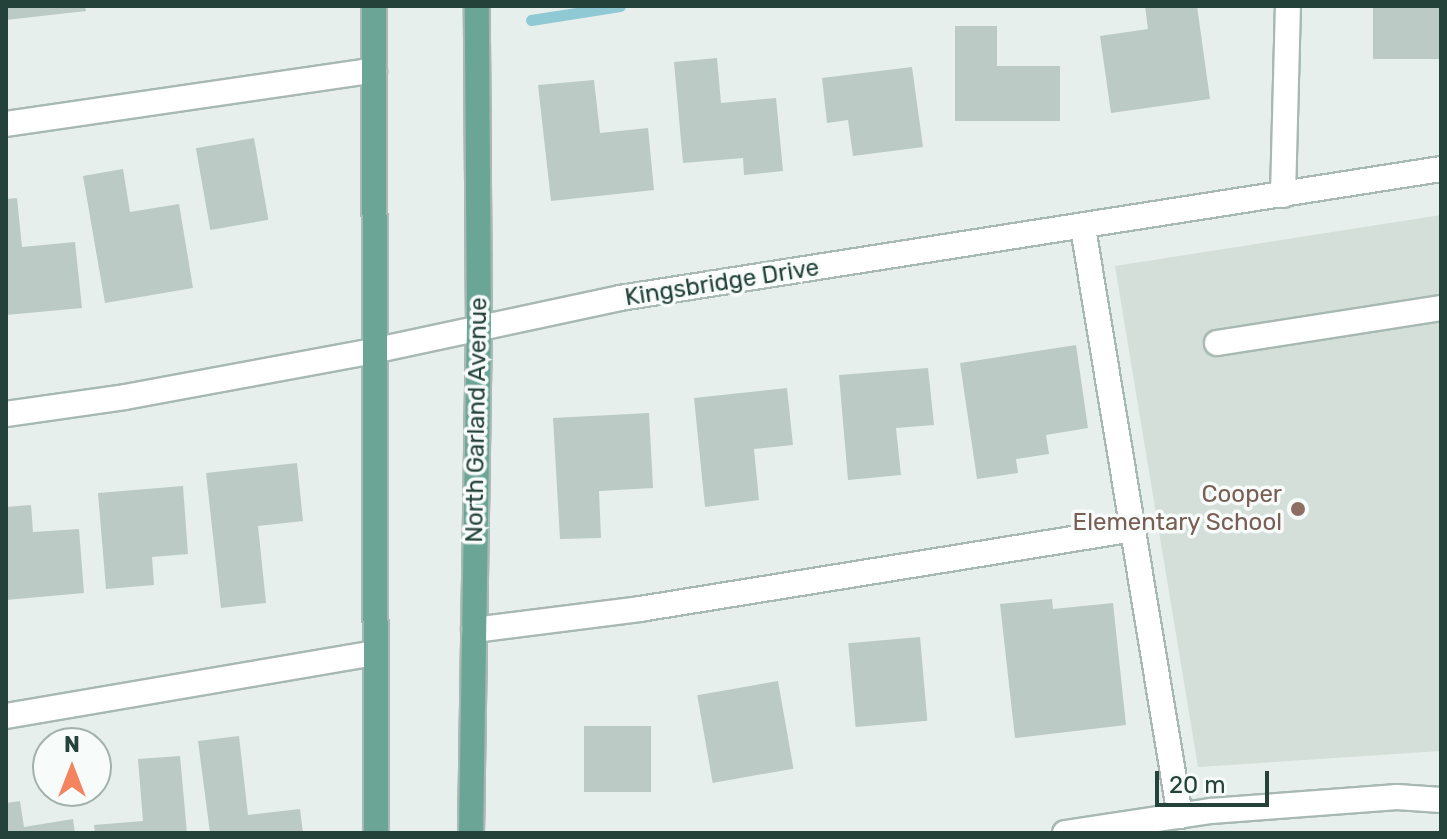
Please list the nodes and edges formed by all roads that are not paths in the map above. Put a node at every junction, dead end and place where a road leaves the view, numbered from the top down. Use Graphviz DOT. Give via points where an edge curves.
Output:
graph roads {
  1 [pos="374,6"];
  2 [pos="477,6"];
  3 [pos="1288,6"];
  4 [pos="374,70"];
  5 [pos="6,124"];
  6 [pos="1441,169"];
  7 [pos="1283,195"];
  8 [pos="1083,228"];
  9 [pos="1441,308"];
  10 [pos="479,326"];
  11 [pos="1217,343"];
  12 [pos="373,351"];
  13 [pos="6,414"];
  14 [pos="1133,529"];
  15 [pos="474,630"];
  16 [pos="375,653"];
  17 [pos="6,716"];
  18 [pos="1441,800"];
  19 [pos="1180,816"];
  20 [pos="376,833"];
  21 [pos="471,833"];
  22 [pos="1065,833"];
  1 -- 4 [label="main road"];
  2 -- 10 [label="main road, North Garland Avenue"];
  3 -- 7 [label="street"];
  4 -- 5 [label="street"];
  4 -- 12 [label="main road"];
  6 -- 7 [label="street, Kingsbridge Drive"];
  7 -- 8 [label="street, Kingsbridge Drive"];
  8 -- 10 [label="street, Kingsbridge Drive" via="620,298"];
  8 -- 14 [label="street"];
  9 -- 11 [label="street"];
  10 -- 12 [label="street, Kingsbridge Drive"];
  10 -- 15 [label="main road, North Garland Avenue"];
  12 -- 13 [label="street, Kingsbridge Drive"];
  12 -- 16 [label="main road"];
  14 -- 15 [label="street" via="640,609"];
  14 -- 19 [label="street"];
  15 -- 21 [label="main road, North Garland Avenue"];
  16 -- 17 [label="street"];
  16 -- 20 [label="main road"];
  18 -- 19 [label="street" via="1397,797"];
  19 -- 22 [label="street"];
}
